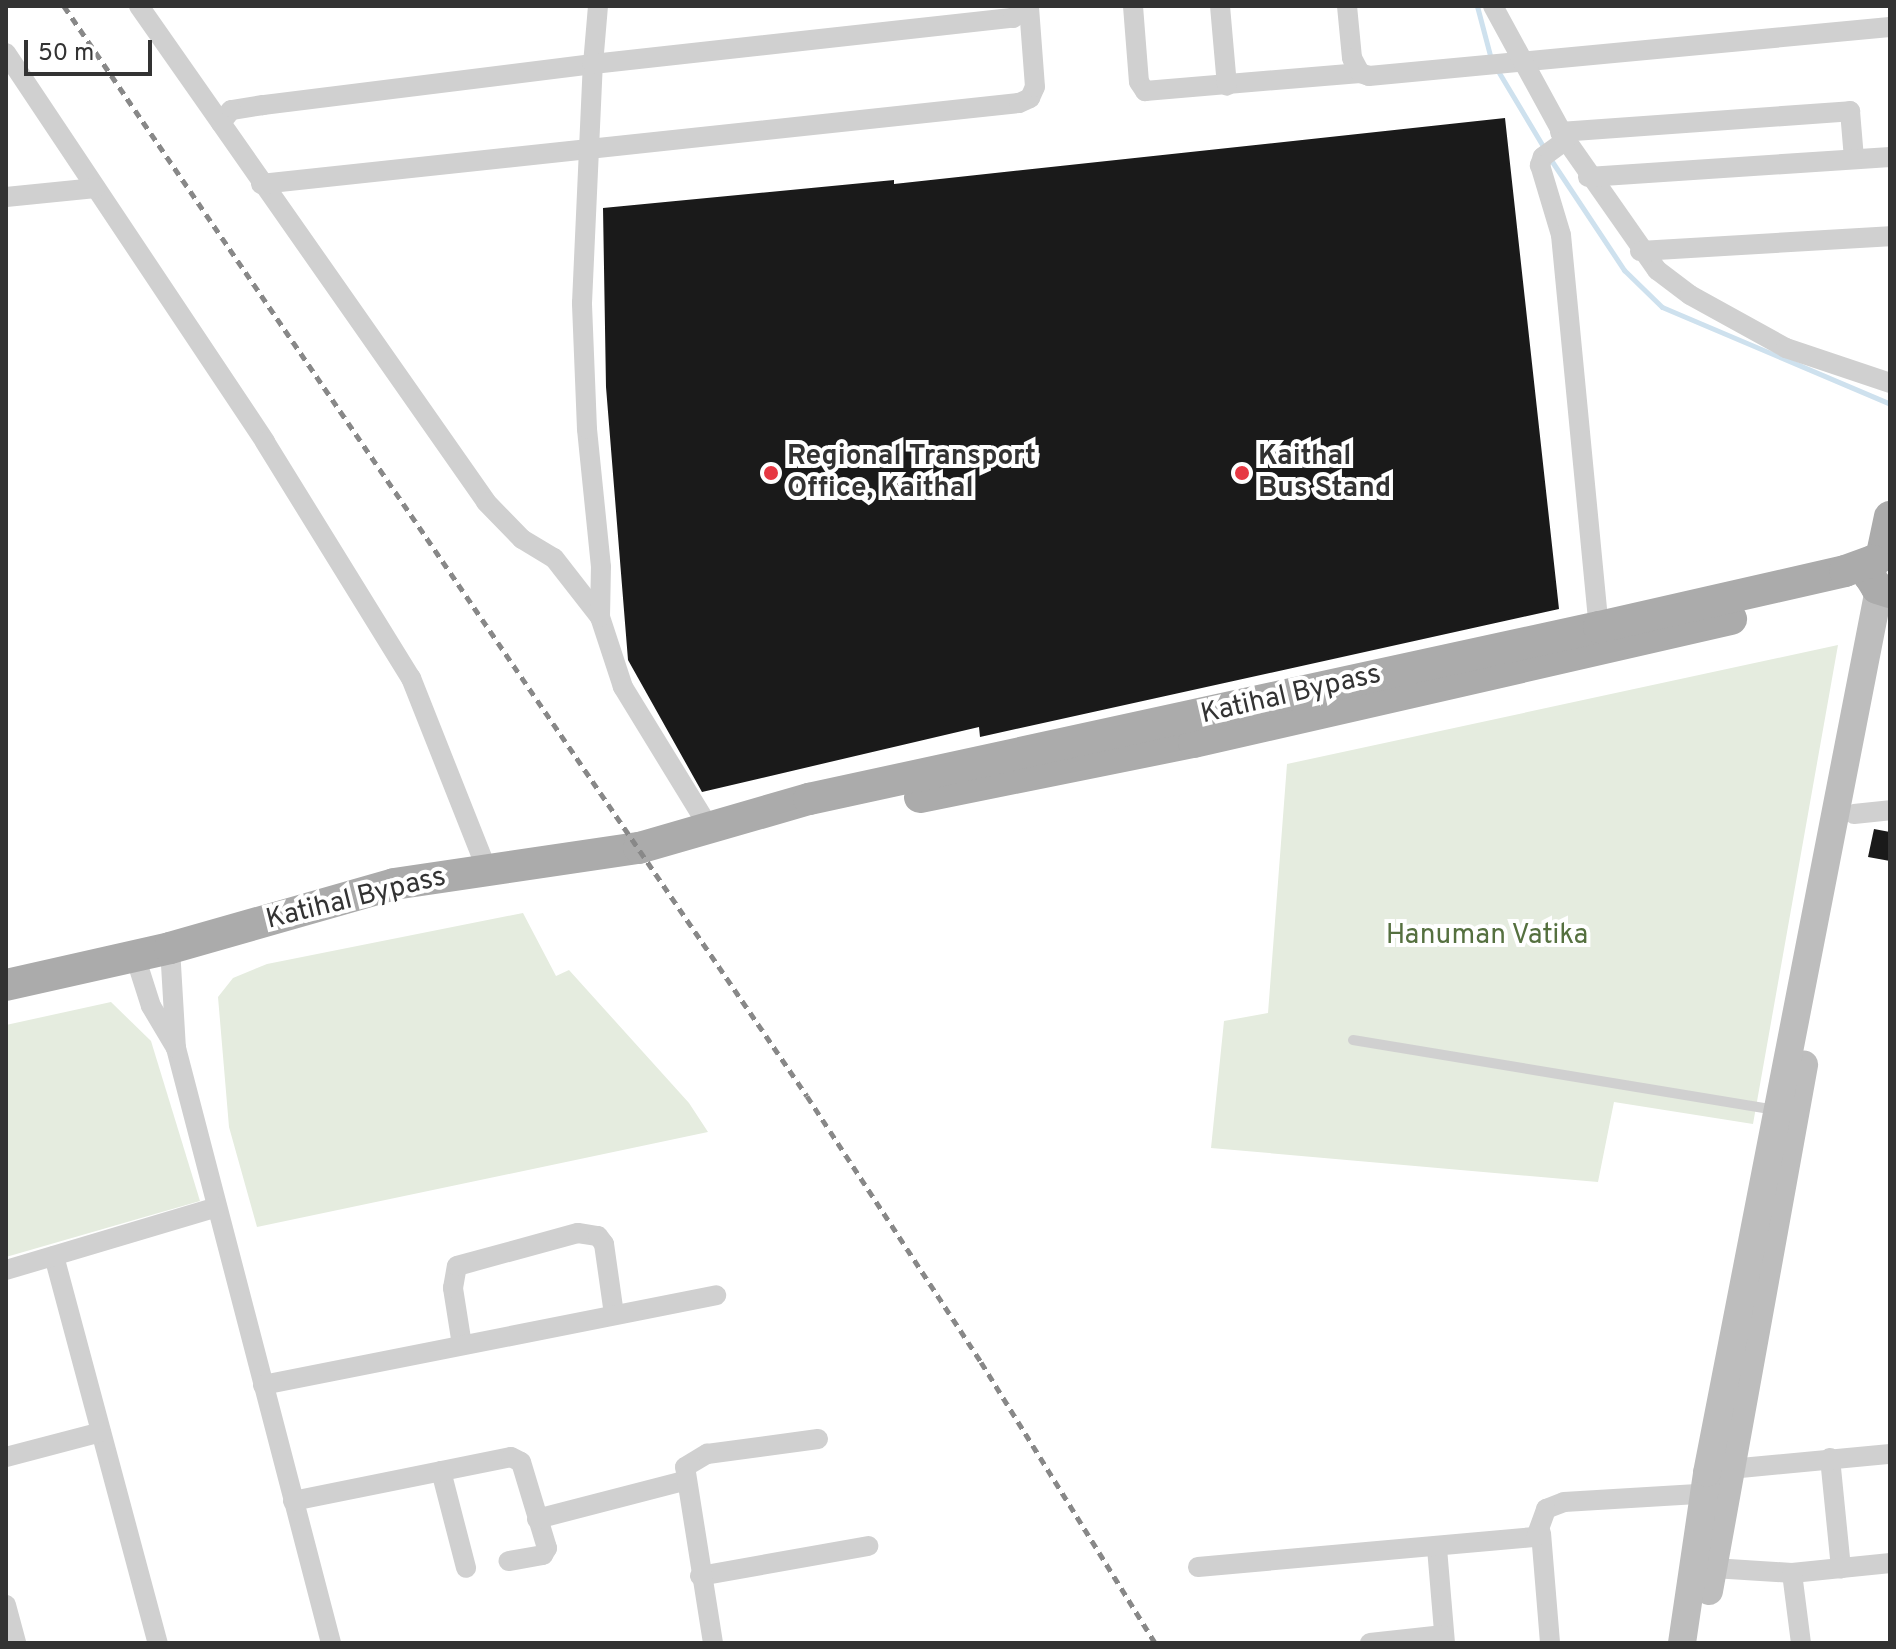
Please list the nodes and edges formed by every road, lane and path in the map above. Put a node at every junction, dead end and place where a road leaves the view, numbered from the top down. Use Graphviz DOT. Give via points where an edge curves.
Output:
graph roads {
  1 [pos="139,6"];
  2 [pos="598,6"];
  3 [pos="1029,6"];
  4 [pos="1133,6"];
  5 [pos="1220,6"];
  6 [pos="1347,6"];
  7 [pos="1493,6"];
  8 [pos="1890,27"];
  9 [pos="6,53"];
  10 [pos="1511,60"];
  11 [pos="593,64"];
  12 [pos="1360,73"];
  13 [pos="1227,86"];
  14 [pos="221,123"];
  15 [pos="1556,144"];
  16 [pos="587,148"];
  17 [pos="1890,157"];
  18 [pos="1854,159"];
  19 [pos="1588,177"];
  20 [pos="261,184"];
  21 [pos="96,188"];
  22 [pos="6,197"];
  23 [pos="1890,236"];
  24 [pos="1640,251"];
  25 [pos="1890,383"];
  26 [pos="1890,517"];
  27 [pos="1881,572"];
  28 [pos="600,617"];
  29 [pos="1599,627"];
  30 [pos="1890,633"];
  31 [pos="1890,810"];
  32 [pos="1854,814"];
  33 [pos="710,829"];
  34 [pos="487,870"];
  35 [pos="170,948"];
  36 [pos="135,956"];
  37 [pos="6,985"];
  38 [pos="1353,1040"];
  39 [pos="176,1048"];
  40 [pos="1776,1111"];
  41 [pos="217,1207"];
  42 [pos="54,1256"];
  43 [pos="6,1270"];
  44 [pos="716,1295"];
  45 [pos="614,1314"];
  46 [pos="462,1345"];
  47 [pos="263,1385"];
  48 [pos="101,1432"];
  49 [pos="818,1439"];
  50 [pos="1890,1454"];
  51 [pos="6,1457"];
  52 [pos="1830,1458"];
  53 [pos="441,1471"];
  54 [pos="684,1481"];
  55 [pos="1720,1485"];
  56 [pos="293,1501"];
  57 [pos="537,1519"];
  58 [pos="1541,1533"];
  59 [pos="868,1546"];
  60 [pos="1437,1548"];
  61 [pos="509,1561"];
  62 [pos="1890,1563"];
  63 [pos="1198,1567"];
  64 [pos="466,1568"];
  65 [pos="1713,1568"];
  66 [pos="1841,1568"];
  67 [pos="1792,1573"];
  68 [pos="700,1576"];
  69 [pos="6,1605"];
  70 [pos="1444,1639"];
  71 [pos="16,1643"];
  72 [pos="158,1643"];
  73 [pos="331,1643"];
  74 [pos="713,1643"];
  75 [pos="1370,1643"];
  76 [pos="1550,1643"];
  77 [pos="1682,1643"];
  78 [pos="1702,1643"];
  79 [pos="1801,1643"];
  1 -- 14 [label="street"];
  2 -- 11 [label="street"];
  3 -- 11 [label="street" via="1013,18"];
  3 -- 16 [label="street" via="1035,80 1025,102"];
  4 -- 13 [label="street" via="1143,89"];
  5 -- 13 [label="street"];
  6 -- 12 [label="street" via="1352,58"];
  7 -- 10 [label="street"];
  8 -- 10 [label="street"];
  9 -- 21 [label="street"];
  10 -- 12 [label="street"];
  10 -- 15 [label="street"];
  11 -- 14 [label="street" via="247,108 226,113"];
  11 -- 16 [label="street"];
  12 -- 13 [label="street"];
  14 -- 20 [label="street"];
  15 -- 18 [label="street" via="1850,111"];
  15 -- 19 [label="street"];
  15 -- 29 [label="street" via="1541,169 1561,235"];
  16 -- 20 [label="street"];
  16 -- 28 [label="street" via="582,303"];
  17 -- 18 [label="street"];
  18 -- 19 [label="street"];
  19 -- 24 [label="street"];
  20 -- 28 [label="street" via="486,502 522,539 554,558"];
  21 -- 22 [label="street"];
  21 -- 34 [label="street" via="265,442 411,678"];
  23 -- 24 [label="street"];
  24 -- 25 [label="street" via="1673,284 1786,348"];
  26 -- 27 [label="main road"];
  27 -- 29 [label="main road, Katihal Bypass"];
  27 -- 33 [label="main road, Katihal Bypass" via="1179,745 811,818"];
  27 -- 40 [label="main road"];
  28 -- 33 [label="street" via="623,687"];
  29 -- 33 [label="main road, Katihal Bypass" via="809,799"];
  30 -- 32 [label="main road"];
  31 -- 32 [label="street"];
  32 -- 55 [label="main road"];
  33 -- 34 [label="main road, Katihal Bypass" via="639,848"];
  34 -- 35 [label="main road, Katihal Bypass" via="394,884"];
  35 -- 36 [label="main road, Katihal Bypass"];
  35 -- 39 [label="street"];
  36 -- 37 [label="main road, Katihal Bypass"];
  36 -- 39 [label="street" via="151,1006"];
  38 -- 40 [label="lane"];
  39 -- 41 [label="street"];
  40 -- 55 [label="main road"];
  41 -- 42 [label="street"];
  41 -- 47 [label="street"];
  42 -- 43 [label="street"];
  42 -- 48 [label="street"];
  44 -- 45 [label="street"];
  45 -- 46 [label="street"];
  45 -- 46 [label="street" via="604,1244 598,1236 578,1233 457,1266 453,1288"];
  46 -- 47 [label="street"];
  47 -- 56 [label="street"];
  48 -- 51 [label="street"];
  48 -- 72 [label="street"];
  49 -- 54 [label="street" via="707,1454 685,1467"];
  50 -- 52 [label="street"];
  52 -- 55 [label="street"];
  52 -- 66 [label="street"];
  53 -- 56 [label="street"];
  53 -- 57 [label="street" via="511,1457 521,1462"];
  53 -- 64 [label="street"];
  54 -- 57 [label="street"];
  54 -- 68 [label="street"];
  55 -- 58 [label="street" via="1564,1502 1546,1509"];
  55 -- 65 [label="main road"];
  55 -- 77 [label="main road"];
  56 -- 73 [label="street"];
  57 -- 61 [label="street" via="546,1552"];
  58 -- 60 [label="street"];
  58 -- 76 [label="street"];
  59 -- 68 [label="street"];
  60 -- 63 [label="street"];
  60 -- 70 [label="street"];
  62 -- 66 [label="street"];
  65 -- 67 [label="street"];
  65 -- 78 [label="main road"];
  66 -- 67 [label="street"];
  67 -- 79 [label="street"];
  68 -- 74 [label="street"];
  69 -- 71 [label="street"];
  70 -- 75 [label="street"];
}
